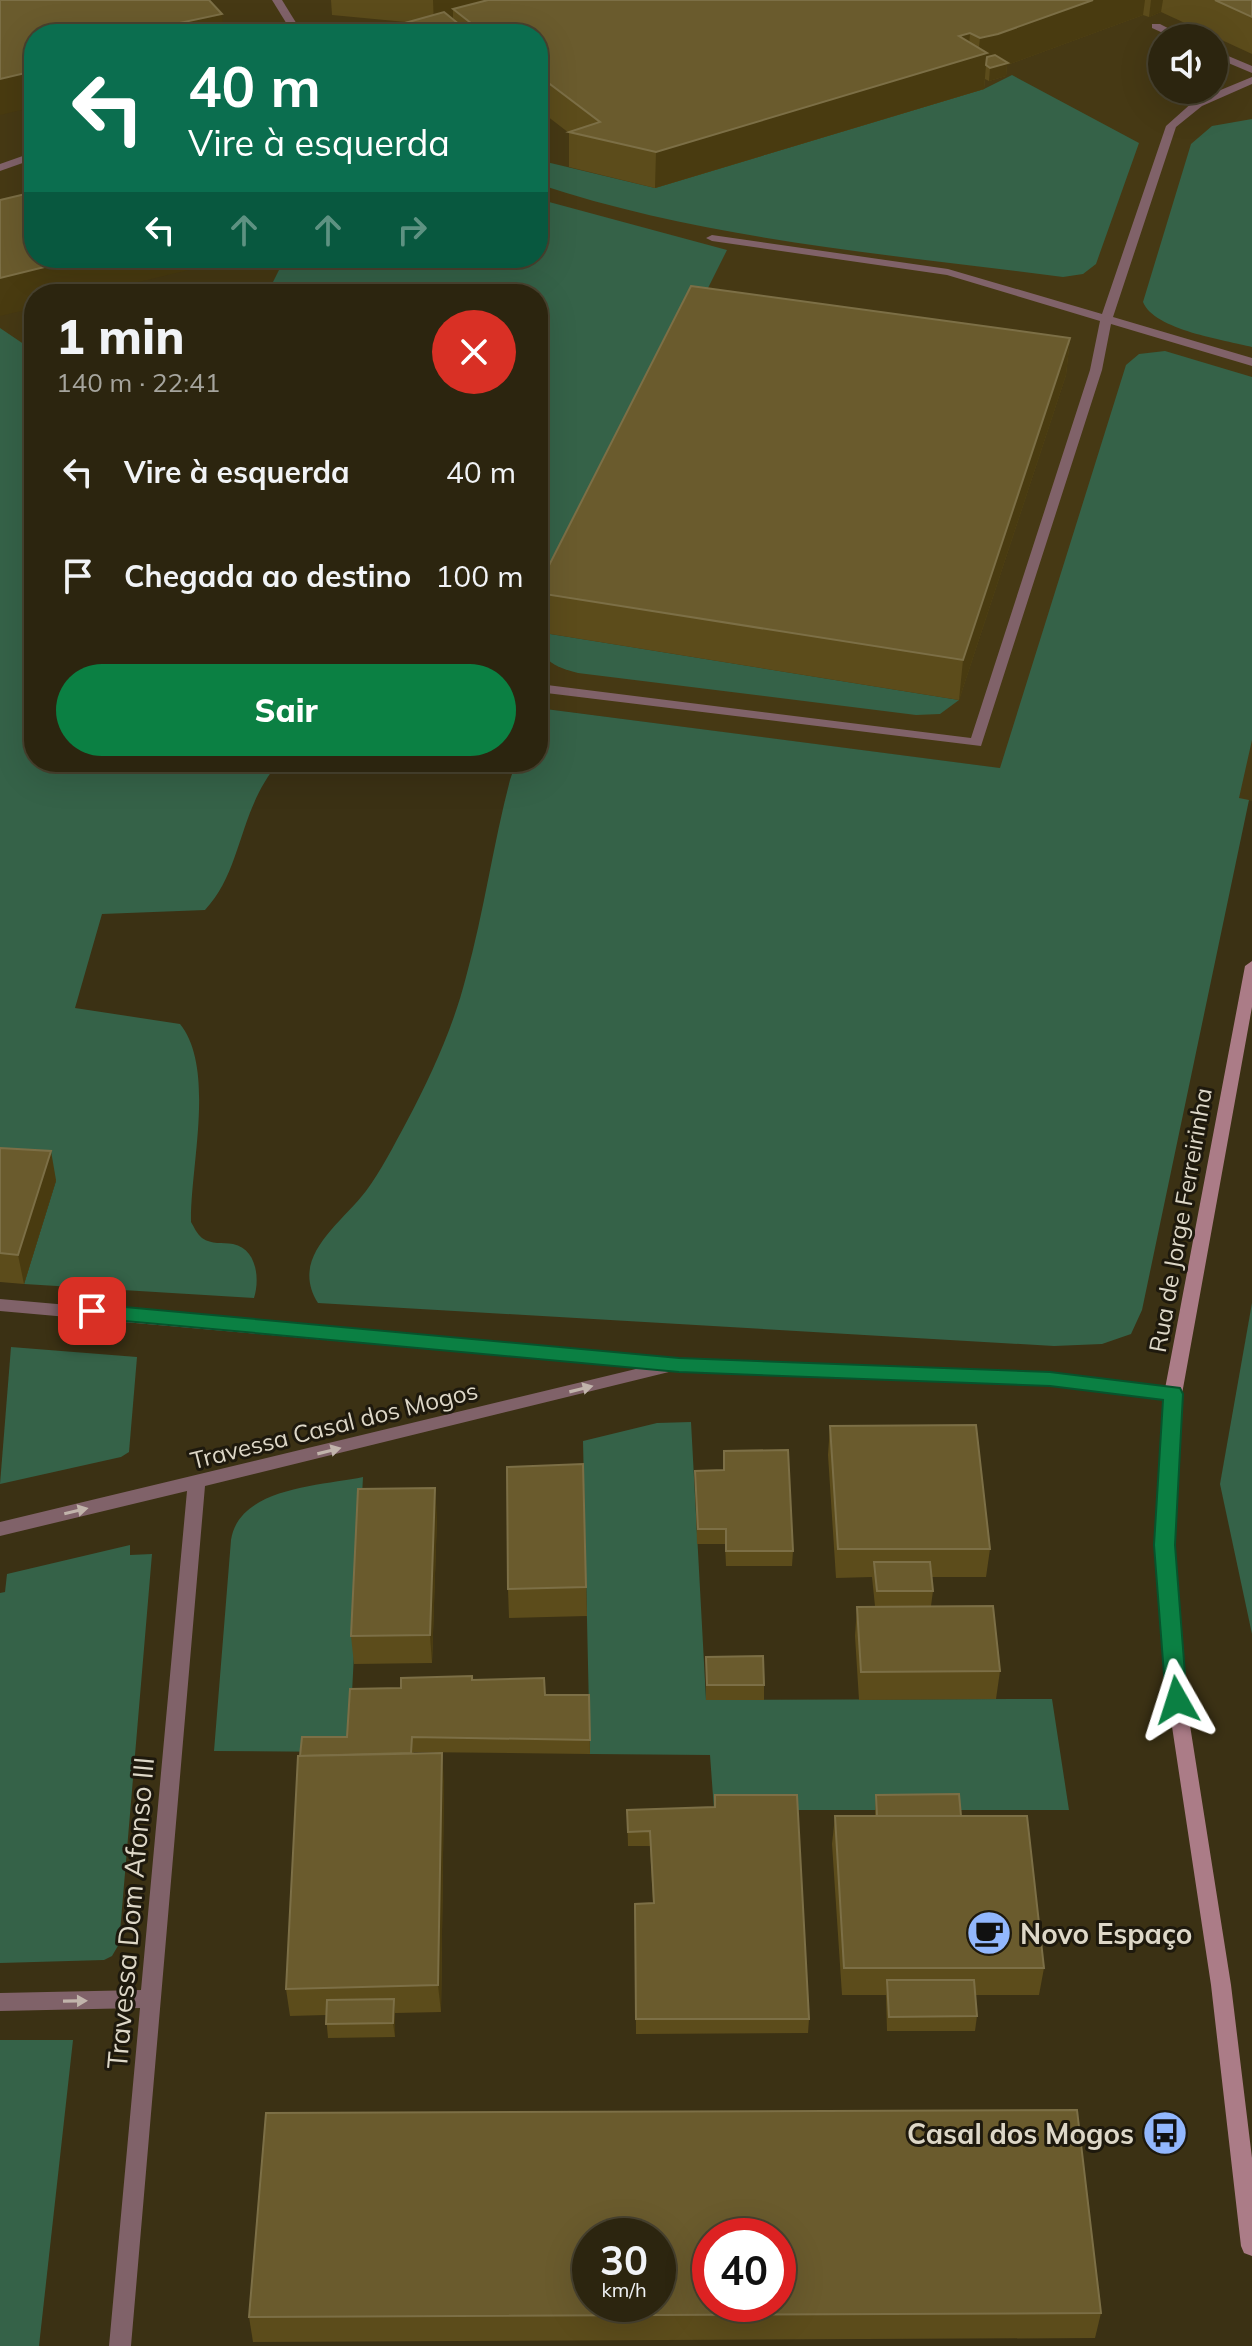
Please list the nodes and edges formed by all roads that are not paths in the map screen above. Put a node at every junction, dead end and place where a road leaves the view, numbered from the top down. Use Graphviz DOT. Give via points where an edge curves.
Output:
graph roads {
  1 [pos="277,0"];
  2 [pos="292,24"];
  3 [pos="1228,59"];
  4 [pos="1252,70"];
  5 [pos="1252,80"];
  6 [pos="24,159"];
  7 [pos="0,168"];
  8 [pos="712,238"];
  9 [pos="1106,319"];
  10 [pos="1252,362"];
  11 [pos="548,689"];
  12 [pos="1252,966"];
  13 [pos="0,1305"];
  14 [pos="679,1365"];
  15 [pos="1173,1394"];
  16 [pos="196,1484"];
  17 [pos="0,1529"];
  18 [pos="151,1999"];
  19 [pos="0,2002"];
  20 [pos="1252,2246"];
  21 [pos="120,2346"];
  1 -- 2 [label="street"];
  3 -- 4 [label="street"];
  5 -- 9 [label="street" via="1206,98 1171,126"];
  6 -- 7 [label="street"];
  8 -- 9 [label="street" via="948,272"];
  9 -- 10 [label="street"];
  9 -- 11 [label="street" via="1096,370 976,743"];
  12 -- 15 [label="street, Rua de Jorge Ferreirinha"];
  13 -- 14 [label="street"];
  14 -- 15 [label="street" via="1050,1379"];
  16 -- 14 [label="street, Travessa Casal dos Mogos, one-way"];
  15 -- 20 [label="street, Rua de Jorge Ferreirinha" via="1165,1545 1171,1640"];
  17 -- 16 [label="street, Travessa Casal dos Mogos, one-way"];
  16 -- 18 [label="street, Travessa Dom Afonso III"];
  19 -- 18 [label="street, one-way"];
  18 -- 21 [label="street, Travessa Dom Afonso III"];
}
